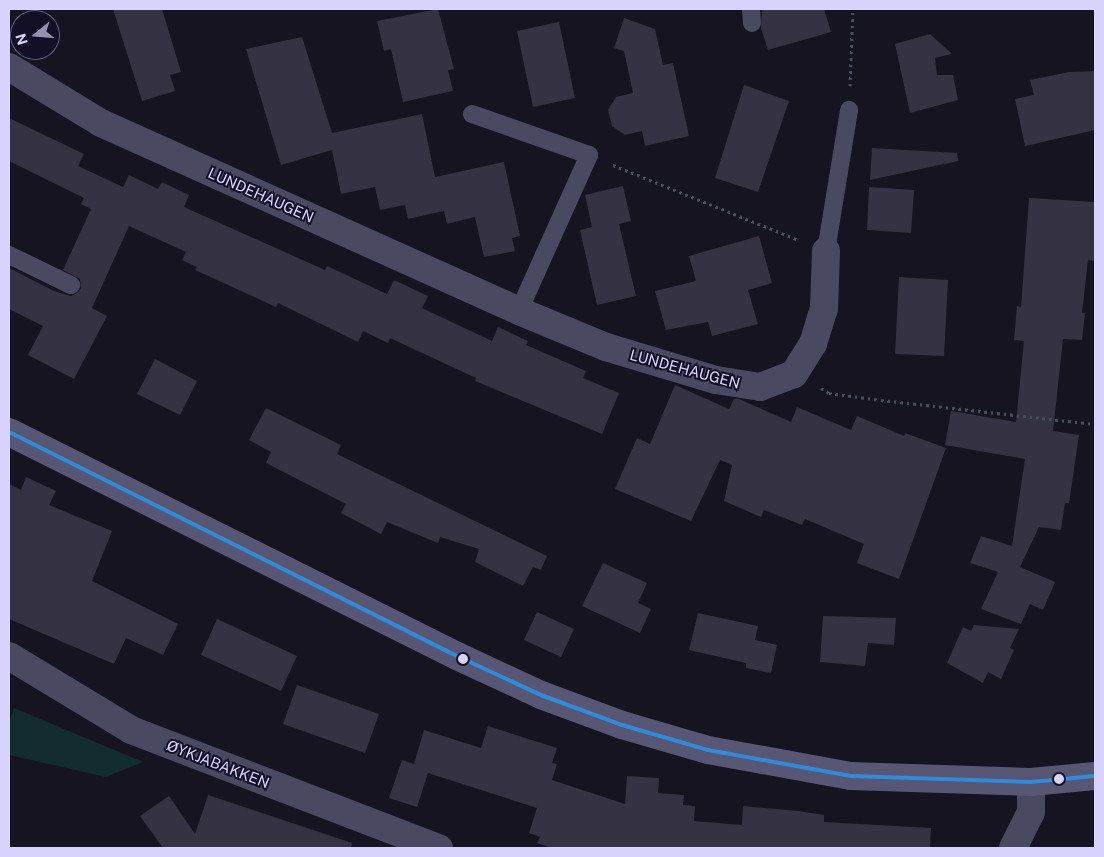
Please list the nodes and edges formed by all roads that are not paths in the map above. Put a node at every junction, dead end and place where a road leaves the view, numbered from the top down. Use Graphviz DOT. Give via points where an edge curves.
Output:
graph roads {
  1 [pos="9,67"];
  2 [pos="849,110"];
  3 [pos="472,114"];
  4 [pos="826,251"];
  5 [pos="9,255"];
  6 [pos="71,285"];
  7 [pos="519,311"];
  8 [pos="9,432"];
  9 [pos="9,656"];
  10 [pos="1095,776"];
  11 [pos="1031,782"];
  12 [pos="439,848"];
  13 [pos="1013,848"];
  1 -- 7 [label="street, LUNDEHAUGEN" via="101,124"];
  2 -- 4 [label="lane"];
  3 -- 7 [label="lane" via="589,155"];
  4 -- 7 [label="street, LUNDEHAUGEN" via="824,309 813,344 794,374 760,387 716,380 606,347"];
  5 -- 6 [label="lane"];
  8 -- 11 [label="main road" via="457,656 541,695 622,725 708,750 851,776"];
  9 -- 12 [label="street, ØYKJABAKKEN" via="131,730"];
  10 -- 11 [label="main road"];
  11 -- 13 [label="street" via="1031,812"];
}
